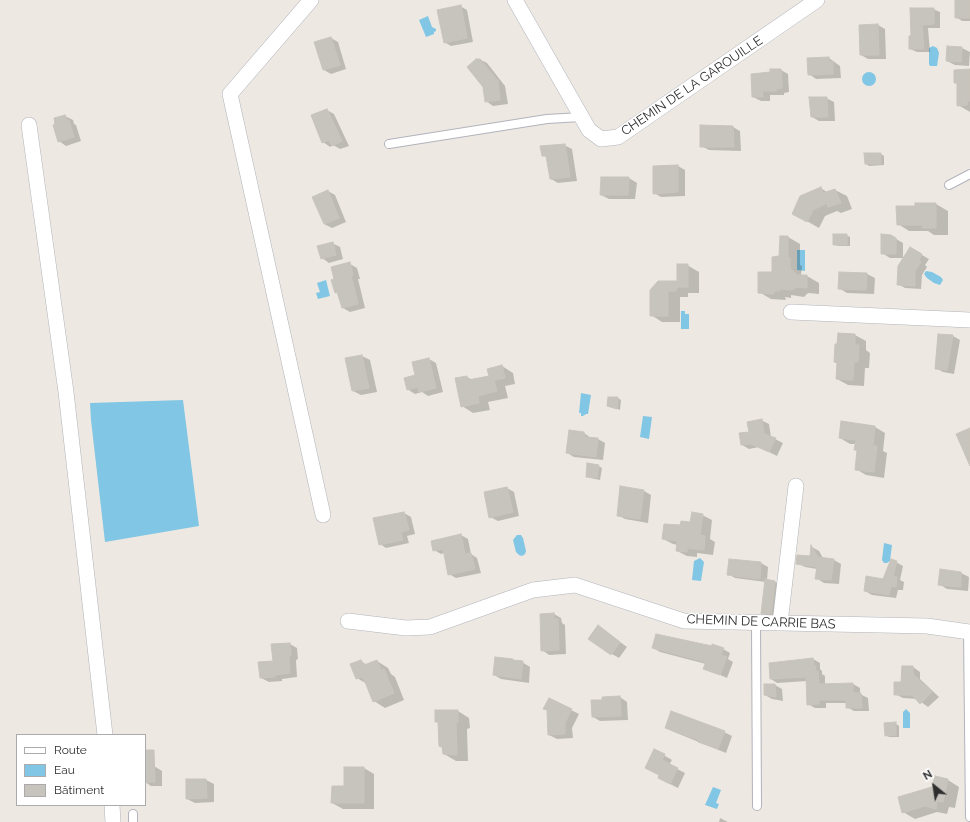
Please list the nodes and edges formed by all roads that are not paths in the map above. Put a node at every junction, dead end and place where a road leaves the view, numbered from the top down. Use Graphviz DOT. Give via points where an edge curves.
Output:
graph roads {
  1 [pos="311,0"];
  2 [pos="515,0"];
  3 [pos="817,0"];
  4 [pos="581,117"];
  5 [pos="29,125"];
  6 [pos="389,144"];
  7 [pos="970,174"];
  8 [pos="949,185"];
  9 [pos="791,312"];
  10 [pos="970,320"];
  11 [pos="796,486"];
  12 [pos="324,515"];
  13 [pos="348,621"];
  14 [pos="756,623"];
  15 [pos="780,623"];
  16 [pos="969,631"];
  17 [pos="105,734"];
  18 [pos="112,806"];
  19 [pos="757,806"];
  20 [pos="970,817"];
  21 [pos="113,822"];
  1 -- 12 [label="street" via="230,94"];
  2 -- 4 [label="street, CHEMIN DE LA GAROUILLE"];
  3 -- 4 [label="street, CHEMIN DE LA GAROUILLE" via="618,137 600,139 589,130"];
  4 -- 6 [label="lane" via="548,118"];
  5 -- 17 [label="street" via="66,400"];
  7 -- 8 [label="lane"];
  9 -- 10 [label="street"];
  11 -- 15 [label="street"];
  13 -- 14 [label="street, CHEMIN DE CARRIE BAS" via="406,628 430,627 533,590 574,585 684,621"];
  14 -- 15 [label="street, CHEMIN DE CARRIE BAS"];
  14 -- 19 [label="lane"];
  15 -- 16 [label="street, CHEMIN DE CARRIE BAS" via="927,626"];
  16 -- 20 [label="lane"];
  18 -- 21 [label="street"];
}
